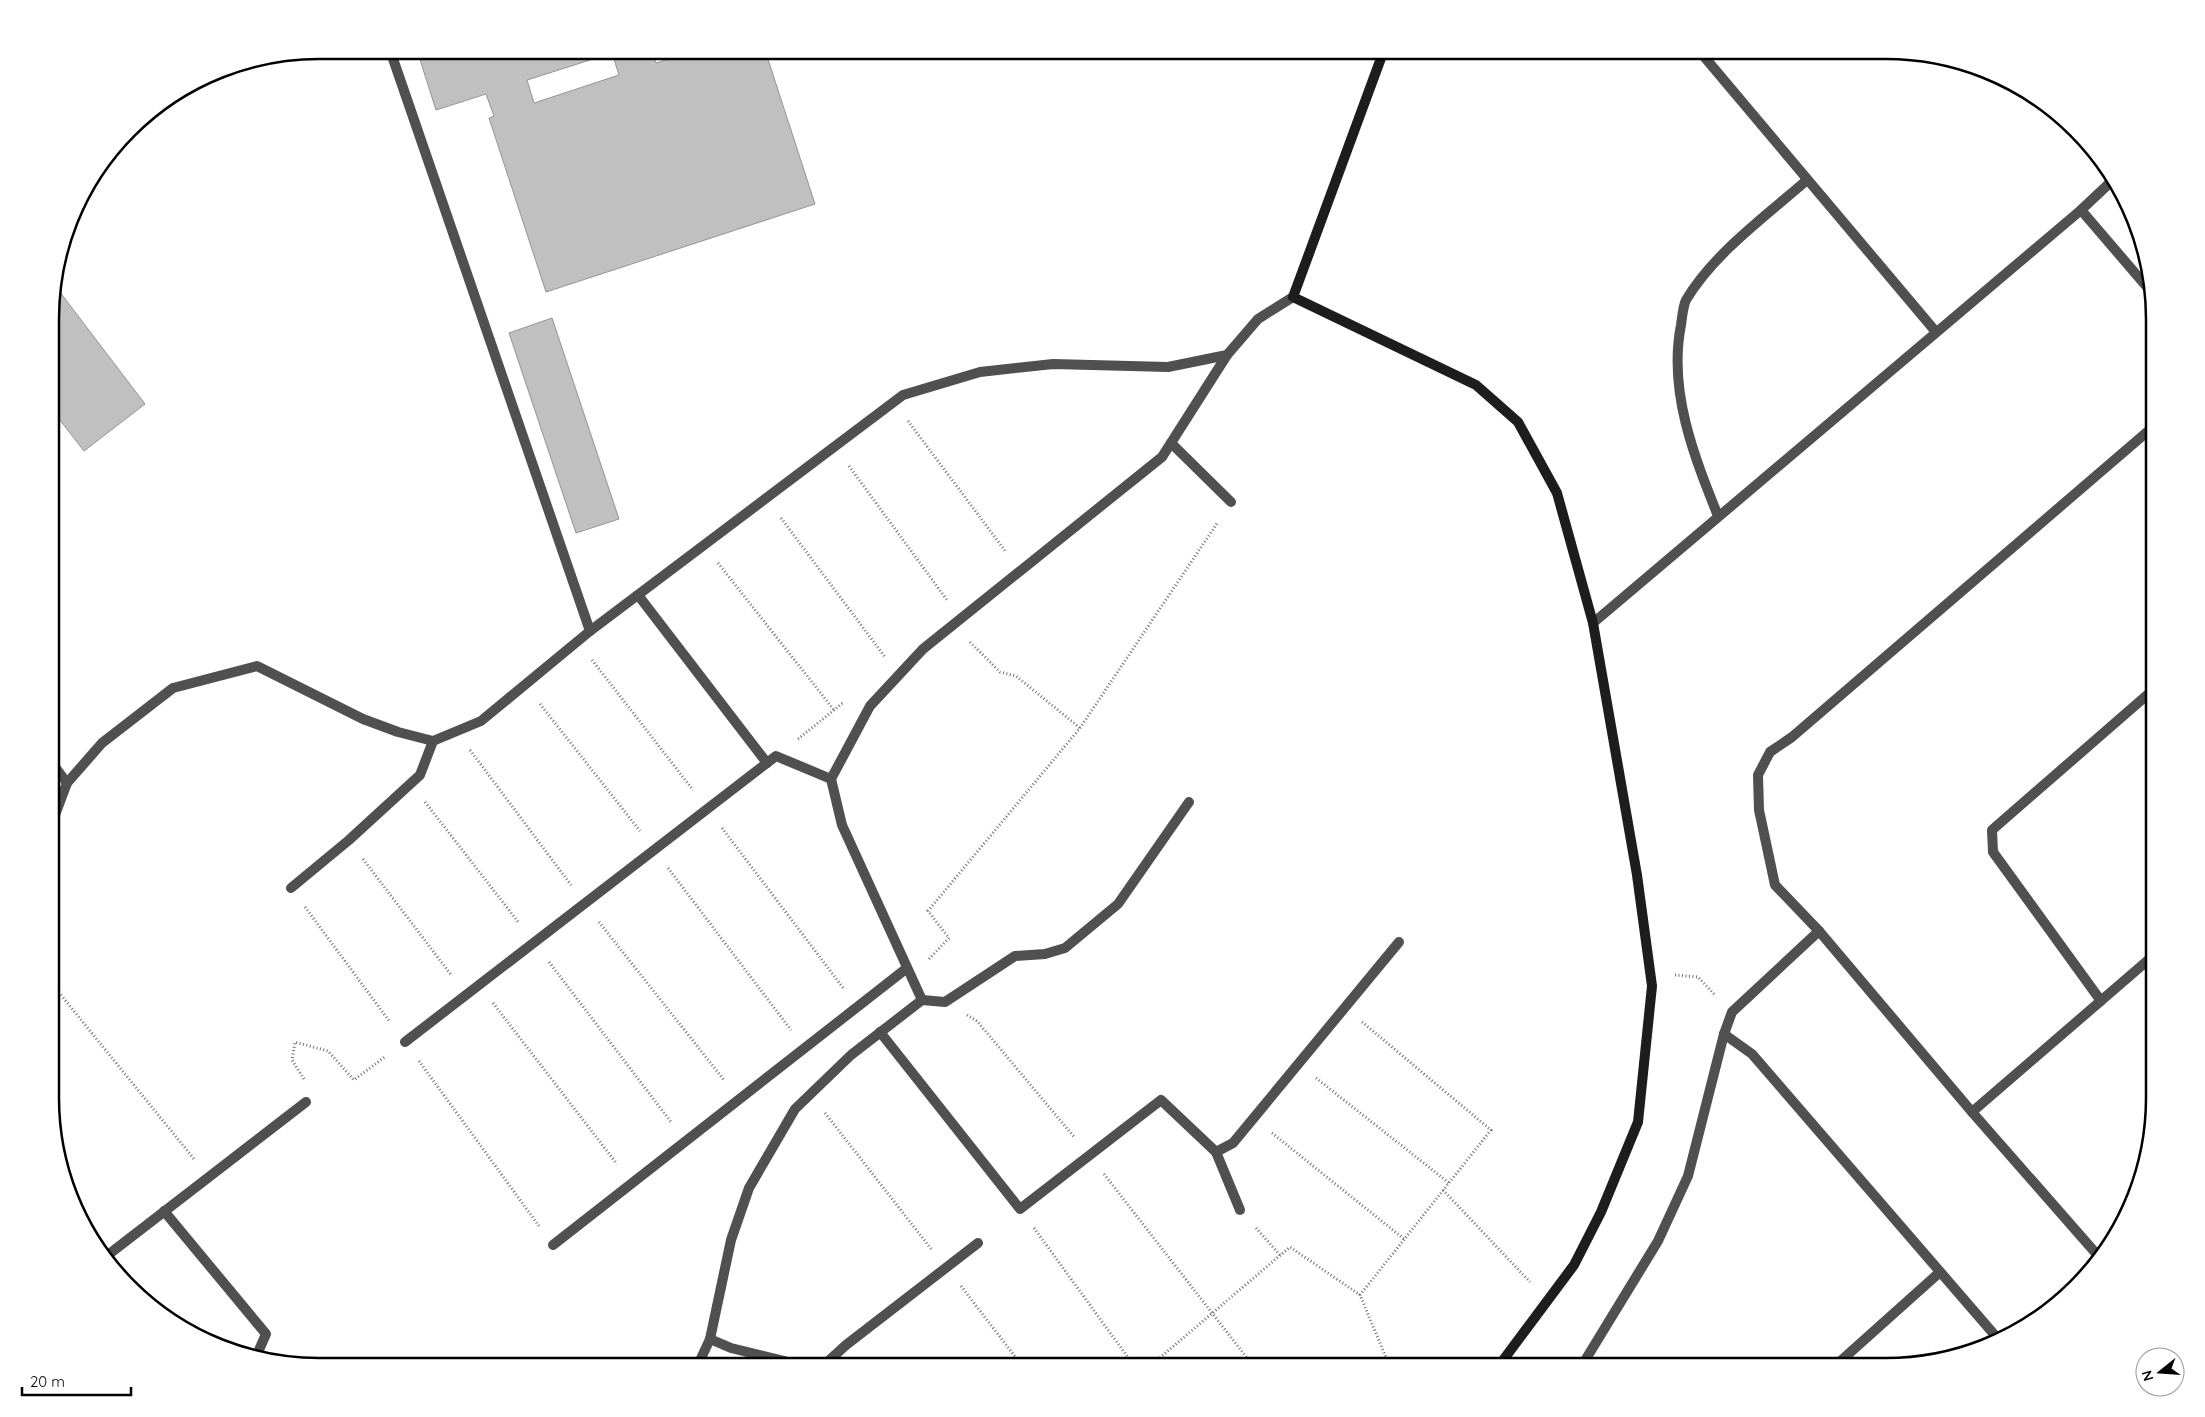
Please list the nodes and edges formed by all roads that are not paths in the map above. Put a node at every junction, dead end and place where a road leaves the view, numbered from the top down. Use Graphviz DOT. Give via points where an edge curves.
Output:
graph roads {
  1 [pos="393,59"];
  2 [pos="1381,59"];
  3 [pos="1705,59"];
  4 [pos="1808,180"];
  5 [pos="2108,184"];
  6 [pos="2081,210"];
  7 [pos="2144,283"];
  8 [pos="1293,297"];
  9 [pos="1936,332"];
  10 [pos="1227,356"];
  11 [pos="2146,433"];
  12 [pos="1171,443"];
  13 [pos="1231,502"];
  14 [pos="1718,516"];
  15 [pos="638,595"];
  16 [pos="1592,623"];
  17 [pos="590,631"];
  18 [pos="2146,696"];
  19 [pos="434,741"];
  20 [pos="767,763"];
  21 [pos="59,772"];
  22 [pos="832,779"];
  23 [pos="67,782"];
  24 [pos="1189,802"];
  25 [pos="59,804"];
  26 [pos="291,888"];
  27 [pos="1820,931"];
  28 [pos="1399,942"];
  29 [pos="2146,962"];
  30 [pos="909,973"];
  31 [pos="922,1000"];
  32 [pos="2101,1001"];
  33 [pos="880,1032"];
  34 [pos="1724,1034"];
  35 [pos="405,1042"];
  36 [pos="306,1102"];
  37 [pos="1972,1112"];
  38 [pos="1216,1152"];
  39 [pos="1240,1210"];
  40 [pos="164,1211"];
  41 [pos="978,1243"];
  42 [pos="553,1245"];
  43 [pos="110,1253"];
  44 [pos="2096,1253"];
  45 [pos="1940,1272"];
  46 [pos="1994,1334"];
  47 [pos="710,1339"];
  48 [pos="259,1351"];
  49 [pos="701,1358"];
  50 [pos="772,1358"];
  51 [pos="832,1358"];
  52 [pos="1505,1358"];
  53 [pos="1586,1358"];
  54 [pos="1844,1358"];
  1 -- 17 [label="street"];
  2 -- 8 [label="street"];
  3 -- 4 [label="street"];
  4 -- 9 [label="street"];
  4 -- 14 [label="street" via="1717,260 1686,301 1676,349 1681,401 1693,453"];
  5 -- 6 [label="street"];
  6 -- 7 [label="street"];
  6 -- 9 [label="street"];
  8 -- 10 [label="street" via="1258,319"];
  8 -- 16 [label="street" via="1476,385 1518,422 1557,493"];
  9 -- 14 [label="street"];
  10 -- 12 [label="street"];
  10 -- 15 [label="street" via="1168,367 1053,364 980,372 903,395"];
  11 -- 27 [label="street" via="1792,737 1770,752 1758,775 1759,810 1775,885"];
  12 -- 13 [label="street"];
  12 -- 22 [label="street" via="1162,457 923,649 870,706"];
  14 -- 16 [label="street"];
  15 -- 17 [label="street"];
  15 -- 20 [label="street"];
  16 -- 52 [label="street" via="1637,875 1652,986 1638,1122 1601,1212 1574,1265"];
  17 -- 19 [label="street" via="482,721"];
  18 -- 32 [label="street" via="1992,830 1993,852"];
  19 -- 23 [label="street" via="363,719 257,666 173,688 102,743"];
  19 -- 26 [label="street" via="420,774"];
  20 -- 22 [label="street" via="776,756"];
  20 -- 35 [label="street"];
  21 -- 23 [label="street"];
  22 -- 30 [label="street" via="842,825"];
  23 -- 25 [label="street"];
  24 -- 31 [label="street" via="1118,904 1065,948 1045,954 1016,956 945,1002"];
  27 -- 34 [label="street" via="1732,1012"];
  27 -- 37 [label="street"];
  28 -- 38 [label="street" via="1232,1143"];
  29 -- 32 [label="street"];
  30 -- 31 [label="street"];
  30 -- 42 [label="street" via="858,1007"];
  31 -- 33 [label="street"];
  32 -- 37 [label="street"];
  33 -- 38 [label="street" via="1020,1209 1161,1100"];
  33 -- 47 [label="street" via="795,1109 749,1188 731,1240"];
  34 -- 45 [label="street" via="1752,1054"];
  34 -- 53 [label="street" via="1688,1176 1658,1241"];
  36 -- 40 [label="street"];
  37 -- 44 [label="street"];
  38 -- 39 [label="street"];
  40 -- 43 [label="street"];
  40 -- 48 [label="street" via="266,1334"];
  41 -- 51 [label="street"];
  45 -- 46 [label="street"];
  45 -- 54 [label="street"];
  47 -- 49 [label="street"];
  47 -- 50 [label="street"];
}
